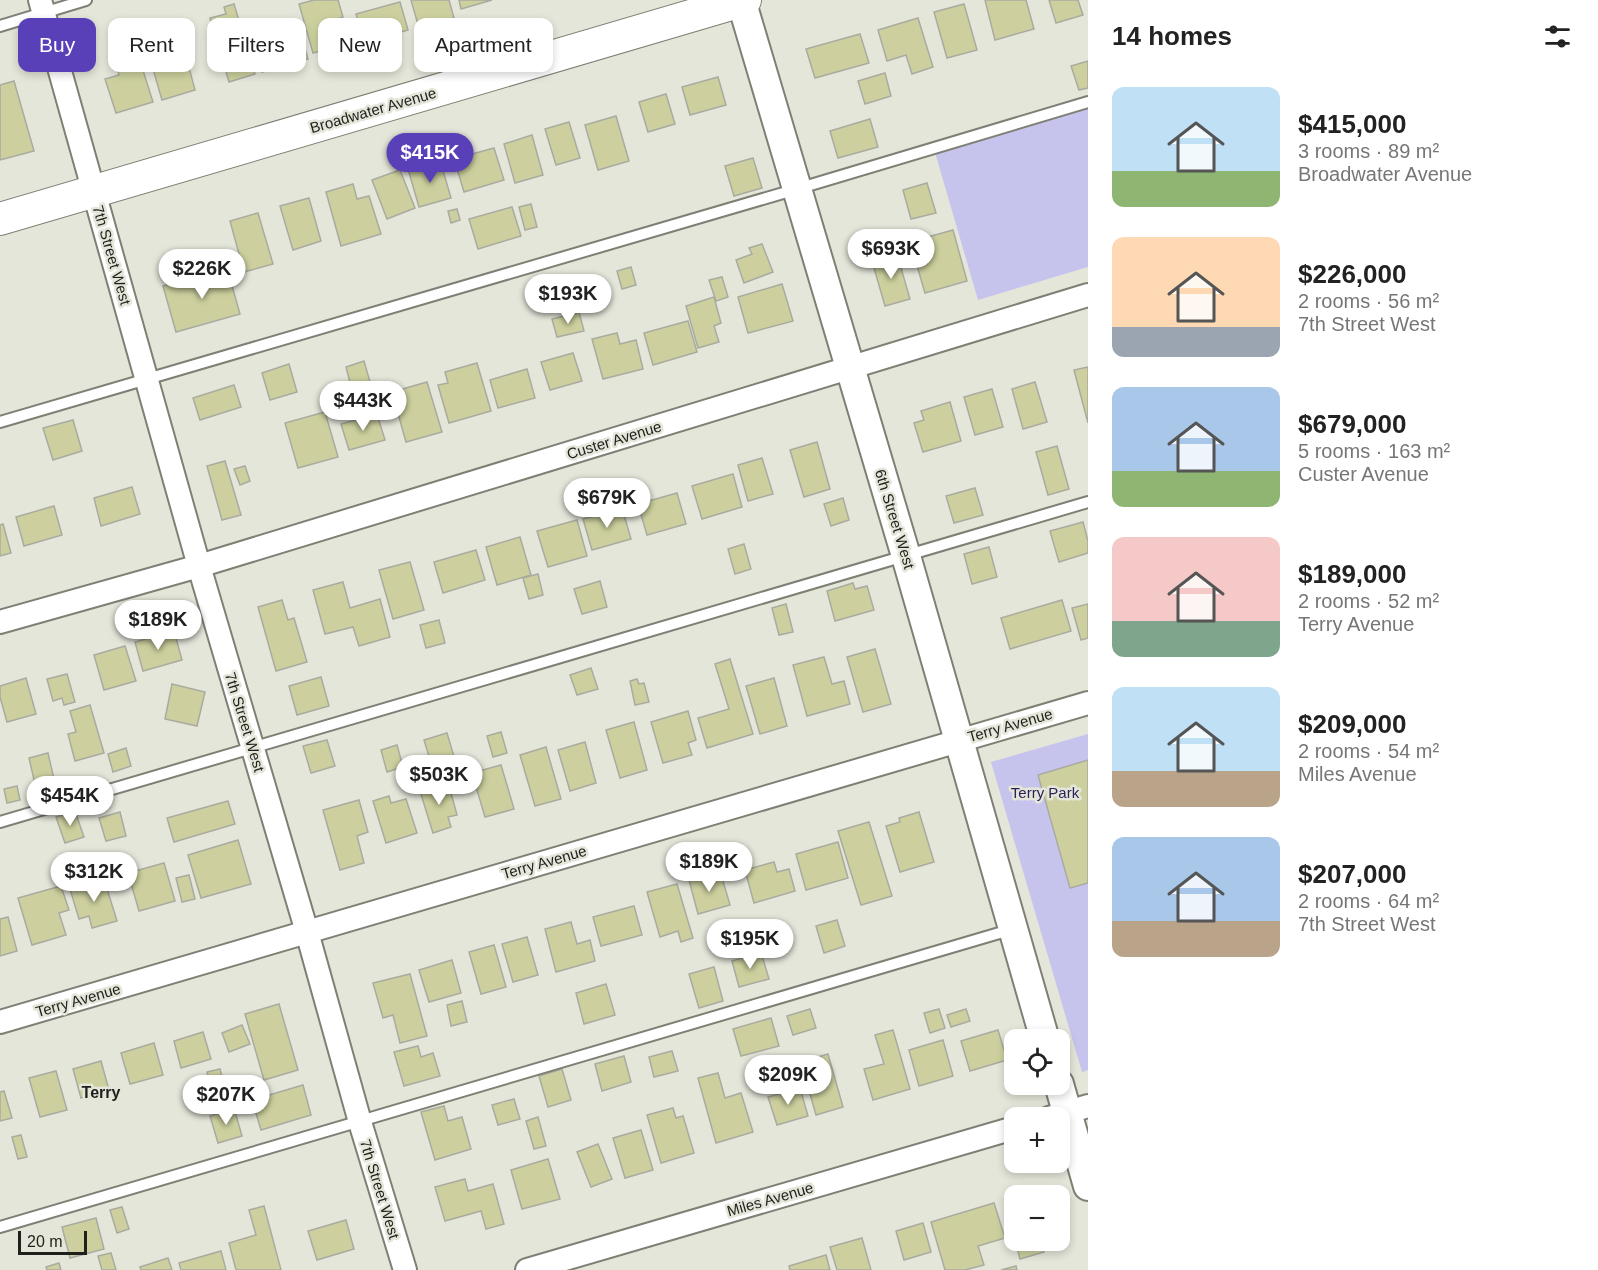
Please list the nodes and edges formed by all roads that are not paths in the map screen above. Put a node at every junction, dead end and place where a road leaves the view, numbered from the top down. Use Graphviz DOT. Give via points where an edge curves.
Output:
graph roads {
  1 [pos="86,0"];
  2 [pos="742,0"];
  3 [pos="42,6"];
  4 [pos="0,26"];
  5 [pos="1088,102"];
  6 [pos="797,189"];
  7 [pos="94,192"];
  8 [pos="0,219"];
  9 [pos="1088,295"];
  10 [pos="849,368"];
  11 [pos="147,380"];
  12 [pos="0,422"];
  13 [pos="1088,502"];
  14 [pos="906,556"];
  15 [pos="199,566"];
  16 [pos="0,622"];
  17 [pos="1088,703"];
  18 [pos="959,740"];
  19 [pos="253,748"];
  20 [pos="0,822"];
  21 [pos="1013,929"];
  22 [pos="307,932"];
  23 [pos="0,1022"];
  24 [pos="1043,1029"];
  25 [pos="1070,1119"];
  26 [pos="360,1122"];
  27 [pos="1004,1131"];
  28 [pos="1088,1186"];
  29 [pos="0,1227"];
  30 [pos="405,1270"];
  31 [pos="527,1270"];
  1 -- 3 [label="lane"];
  2 -- 6 [label="street, 6th Street West"];
  2 -- 7 [label="main road, Broadwater Avenue"];
  3 -- 4 [label="lane"];
  3 -- 7 [label="street, 7th Street West"];
  5 -- 6 [label="lane"];
  6 -- 10 [label="street, 6th Street West"];
  6 -- 11 [label="lane"];
  7 -- 8 [label="main road, Broadwater Avenue"];
  7 -- 11 [label="street, 7th Street West"];
  9 -- 10 [label="street, Custer Avenue"];
  10 -- 14 [label="street, 6th Street West"];
  10 -- 15 [label="street, Custer Avenue"];
  11 -- 12 [label="lane"];
  11 -- 15 [label="street, 7th Street West"];
  13 -- 14 [label="lane"];
  14 -- 18 [label="street, 6th Street West"];
  14 -- 19 [label="lane"];
  15 -- 16 [label="street, Custer Avenue"];
  15 -- 19 [label="street, 7th Street West"];
  17 -- 18 [label="street, Terry Avenue"];
  18 -- 21 [label="street, 6th Street West"];
  18 -- 22 [label="street, Terry Avenue"];
  19 -- 20 [label="lane"];
  19 -- 22 [label="street, 7th Street West"];
  21 -- 24 [label="street, 6th Street West"];
  21 -- 26 [label="lane"];
  22 -- 23 [label="street, Terry Avenue"];
  22 -- 26 [label="street, 7th Street West"];
  25 -- 28 [label="street"];
  26 -- 29 [label="lane"];
  26 -- 30 [label="street, 7th Street West"];
  27 -- 31 [label="street, Miles Avenue"];
}
